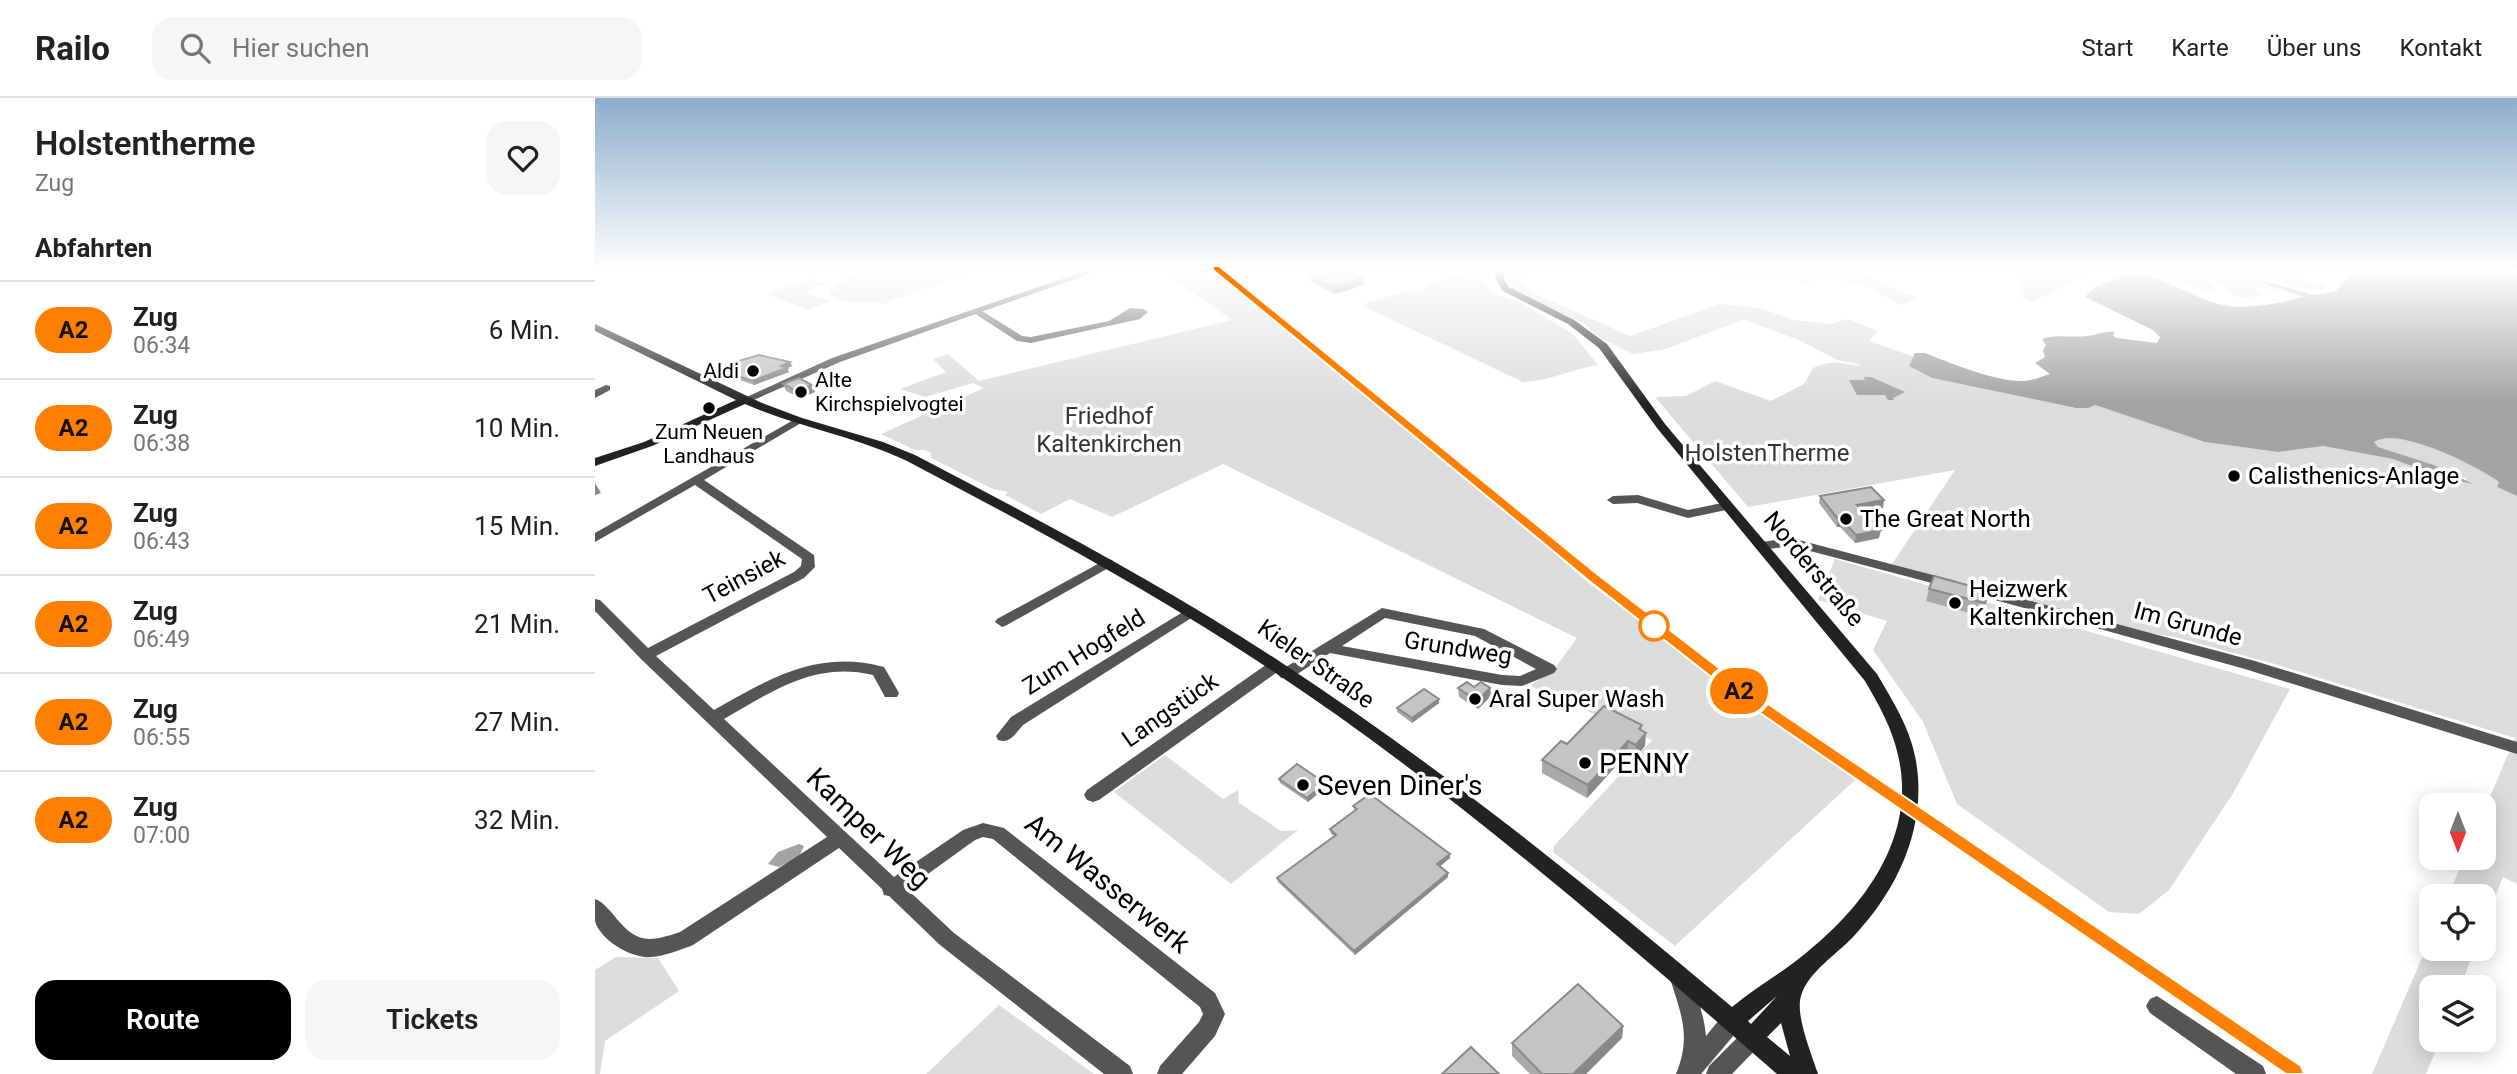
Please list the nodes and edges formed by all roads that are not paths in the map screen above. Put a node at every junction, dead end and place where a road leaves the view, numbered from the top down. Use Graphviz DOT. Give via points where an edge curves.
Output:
graph roads {
  1 [pos="969,314"];
  2 [pos="980,314"];
  3 [pos="1554,314"];
  4 [pos="1112,323"];
  5 [pos="595,327"];
  6 [pos="606,388"];
  7 [pos="595,395"];
  8 [pos="745,400"];
  9 [pos="797,421"];
  10 [pos="595,462"];
  11 [pos="697,480"];
  12 [pos="1613,500"];
  13 [pos="1727,506"];
  14 [pos="595,538"];
  15 [pos="1761,546"];
  16 [pos="1107,563"];
  17 [pos="595,603"];
  18 [pos="1191,612"];
  19 [pos="1002,622"];
  20 [pos="1328,648"];
  21 [pos="646,655"];
  22 [pos="1280,670"];
  23 [pos="891,693"];
  24 [pos="712,718"];
  25 [pos="1004,736"];
  26 [pos="2517,748"];
  27 [pos="1093,795"];
  28 [pos="839,838"];
  29 [pos="891,888"];
  30 [pos="595,907"];
  31 [pos="1813,960"];
  32 [pos="1680,977"];
  33 [pos="1790,995"];
  34 [pos="2157,1006"];
  35 [pos="1732,1021"];
  36 [pos="1752,1038"];
  37 [pos="1690,1070"];
  38 [pos="1122,1074"];
  39 [pos="1168,1074"];
  40 [pos="1717,1074"];
  41 [pos="1794,1074"];
  42 [pos="1807,1074"];
  43 [pos="2255,1074"];
  1 -- 8 [label="street" via="836,359"];
  2 -- 4 [label="street" via="1024,340"];
  3 -- 13 [label="main road, Norderstraße" via="1603,346"];
  5 -- 8 [label="main road, Kieler Straße"];
  6 -- 7 [label="street"];
  8 -- 9 [label="main road, Kieler Straße"];
  8 -- 10 [label="main road" via="648,444"];
  9 -- 11 [label="street"];
  9 -- 16 [label="main road, Kieler Straße" via="884,445"];
  11 -- 14 [label="street"];
  11 -- 21 [label="street, Teinsiek" via="809,558 809,567"];
  12 -- 13 [label="street" via="1638,499 1688,514"];
  13 -- 15 [label="main road, Norderstraße"];
  15 -- 26 [label="street, Im Grunde" via="1790,542 2018,602 2261,668"];
  15 -- 31 [label="main road, Norderstraße" via="1879,690 1901,732 1910,767 1909,822 1888,873 1863,909"];
  16 -- 18 [label="main road, Kieler Straße"];
  16 -- 19 [label="street"];
  17 -- 21 [label="street, Kamper Weg"];
  18 -- 22 [label="main road, Kieler Straße"];
  18 -- 25 [label="street, Zum Hogfeld" via="1017,721"];
  20 -- 20 [label="street, Grundweg" via="1502,680 1522,681 1549,669 1479,632 1390,614 1377,616"];
  20 -- 22 [label="street, Grundweg"];
  21 -- 24 [label="street, Kamper Weg"];
  22 -- 27 [label="street, Langstück"];
  22 -- 32 [label="main road, Kieler Straße" via="1525,850"];
  23 -- 24 [label="street" via="879,671 863,665 819,666 797,672"];
  24 -- 28 [label="street, Kamper Weg"];
  28 -- 29 [label="street, Kamper Weg"];
  28 -- 30 [label="street" via="686,939 665,946 647,949 624,944"];
  29 -- 38 [label="street, Kamper Weg" via="947,939"];
  29 -- 39 [label="street, Am Wasserwerk" via="969,835 983,830 998,833 1209,1000 1214,1014 1207,1029"];
  31 -- 33 [label="main road, Norderstraße"];
  31 -- 35 [label="main road, Norderstraße"];
  32 -- 35 [label="main road, Kieler Straße"];
  32 -- 37 [label="street, Norderstraße" via="1695,1022"];
  33 -- 36 [label="main road, Norderstraße"];
  33 -- 42 [label="main road" via="1792,1028"];
  34 -- 43 [label="street"];
  35 -- 36 [label="main road, Kieler Straße"];
  35 -- 37 [label="street, Norderstraße"];
  36 -- 40 [label="street, Norderstraße"];
  36 -- 41 [label="main road, Kieler Straße"];
}
